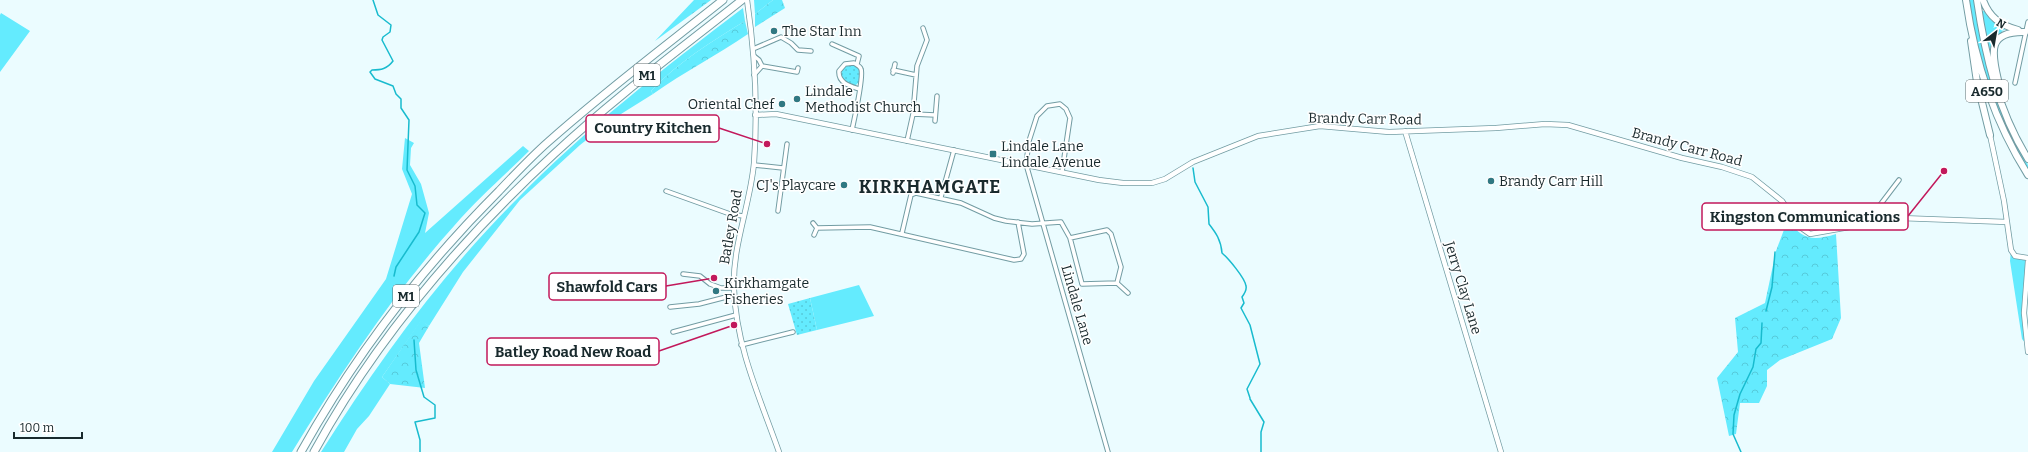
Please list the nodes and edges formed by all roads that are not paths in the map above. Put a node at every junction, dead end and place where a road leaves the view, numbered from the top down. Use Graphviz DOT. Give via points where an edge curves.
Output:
graph roads {
  1 [pos="723,0"];
  2 [pos="742,0"];
  3 [pos="747,0"];
  4 [pos="1966,0"];
  5 [pos="1977,0"];
  6 [pos="1983,0"];
  7 [pos="2028,22"];
  8 [pos="1970,27"];
  9 [pos="923,28"];
  10 [pos="2027,32"];
  11 [pos="832,44"];
  12 [pos="753,49"];
  13 [pos="811,51"];
  14 [pos="754,56"];
  15 [pos="857,64"];
  16 [pos="895,64"];
  17 [pos="762,66"];
  18 [pos="798,68"];
  19 [pos="754,75"];
  20 [pos="916,75"];
  21 [pos="2015,83"];
  22 [pos="859,89"];
  23 [pos="937,96"];
  24 [pos="913,114"];
  25 [pos="755,115"];
  26 [pos="935,115"];
  27 [pos="935,120"];
  28 [pos="852,130"];
  29 [pos="1405,131"];
  30 [pos="1990,135"];
  31 [pos="907,141"];
  32 [pos="787,144"];
  33 [pos="954,150"];
  34 [pos="2026,156"];
  35 [pos="1026,164"];
  36 [pos="754,165"];
  37 [pos="783,168"];
  38 [pos="1062,172"];
  39 [pos="2028,175"];
  40 [pos="1899,180"];
  41 [pos="666,191"];
  42 [pos="941,197"];
  43 [pos="778,211"];
  44 [pos="743,216"];
  45 [pos="1881,220"];
  46 [pos="1018,222"];
  47 [pos="2007,222"];
  48 [pos="813,223"];
  49 [pos="1041,223"];
  50 [pos="817,228"];
  51 [pos="902,233"];
  52 [pos="814,235"];
  53 [pos="1070,238"];
  54 [pos="2028,258"];
  55 [pos="2028,261"];
  56 [pos="683,274"];
  57 [pos="689,275"];
  58 [pos="689,281"];
  59 [pos="1117,282"];
  60 [pos="734,288"];
  61 [pos="1128,293"];
  62 [pos="734,295"];
  63 [pos="670,307"];
  64 [pos="736,315"];
  65 [pos="673,332"];
  66 [pos="793,332"];
  67 [pos="742,345"];
  68 [pos="2028,352"];
  69 [pos="301,452"];
  70 [pos="314,452"];
  71 [pos="779,452"];
  72 [pos="1108,452"];
  73 [pos="1501,452"];
  1 -- 69 [label="highway, M1" via="635,68 547,142 462,228 399,305 353,368"];
  2 -- 70 [label="highway, M1" via="555,153 471,236 405,314 361,375"];
  3 -- 12 [label="street, Batley Road"];
  4 -- 8 [label="highway, A650"];
  5 -- 34 [label="highway, A650" via="1984,44 2000,100"];
  6 -- 10 [label="highway" via="1989,13 1997,21 2007,27"];
  7 -- 10 [label="street"];
  8 -- 30 [label="highway" via="1971,52"];
  8 -- 39 [label="highway, A650" via="1992,105"];
  9 -- 20 [label="street" via="927,40"];
  10 -- 21 [label="street"];
  10 -- 34 [label="highway" via="2009,32 2002,36 1994,47 1992,57 1999,86"];
  11 -- 15 [label="street" via="859,56"];
  12 -- 13 [label="street" via="781,37 798,50"];
  12 -- 14 [label="street, Batley Road"];
  14 -- 17 [label="street"];
  14 -- 19 [label="street, Batley Road"];
  15 -- 22 [label="street" via="862,71"];
  15 -- 22 [label="street" via="845,64 839,74 843,82"];
  16 -- 20 [label="street" via="893,71"];
  17 -- 18 [label="street" via="798,72"];
  17 -- 19 [label="street"];
  19 -- 25 [label="street, Batley Road"];
  20 -- 24 [label="street"];
  22 -- 28 [label="street"];
  23 -- 26 [label="street"];
  24 -- 26 [label="street"];
  24 -- 31 [label="street"];
  25 -- 28 [label="street, Brandy Carr Road" via="776,114"];
  25 -- 36 [label="street, Batley Road"];
  26 -- 27 [label="street"];
  28 -- 31 [label="street, Brandy Carr Road"];
  29 -- 38 [label="street, Brandy Carr Road" via="1320,126 1258,136 1193,162 1165,179 1152,183 1110,181"];
  29 -- 45 [label="street, Brandy Carr Road" via="1568,125 1682,158 1735,170 1752,177 1782,201 1800,227 1810,234"];
  29 -- 73 [label="street, Jerry Clay Lane"];
  30 -- 47 [label="street"];
  31 -- 33 [label="street, Brandy Carr Road"];
  32 -- 37 [label="street"];
  33 -- 35 [label="street, Brandy Carr Road"];
  33 -- 42 [label="street"];
  35 -- 38 [label="street, Brandy Carr Road"];
  35 -- 38 [label="street" via="1029,141 1037,116 1047,106 1060,104 1070,118"];
  35 -- 49 [label="street, Lindale Lane"];
  36 -- 37 [label="street"];
  36 -- 44 [label="street, Batley Road"];
  37 -- 43 [label="street"];
  40 -- 45 [label="street" via="1880,205"];
  41 -- 44 [label="street" via="730,214"];
  42 -- 46 [label="street" via="978,209 994,218"];
  42 -- 51 [label="street" via="916,193 911,195"];
  44 -- 60 [label="street, Batley Road"];
  45 -- 47 [label="street, Brandy Carr Road" via="1900,218"];
  46 -- 49 [label="street"];
  46 -- 51 [label="street" via="1024,254 1021,259 1014,260"];
  47 -- 54 [label="street" via="2013,254"];
  48 -- 50 [label="street"];
  49 -- 53 [label="street" via="1061,222"];
  49 -- 72 [label="street, Lindale Lane"];
  50 -- 51 [label="street" via="870,226"];
  50 -- 52 [label="street"];
  53 -- 59 [label="street" via="1082,284"];
  53 -- 59 [label="street" via="1107,230 1111,234 1121,267"];
  55 -- 68 [label="street" via="2024,313"];
  56 -- 57 [label="street"];
  57 -- 58 [label="street"];
  57 -- 60 [label="street" via="700,276 721,288"];
  59 -- 61 [label="street"];
  60 -- 62 [label="street, Batley Road"];
  62 -- 63 [label="street" via="699,304"];
  62 -- 64 [label="street, Batley Road"];
  64 -- 65 [label="street"];
  64 -- 67 [label="street, Batley Road"];
  66 -- 67 [label="street"];
  67 -- 71 [label="street, Batley Road"];
}
